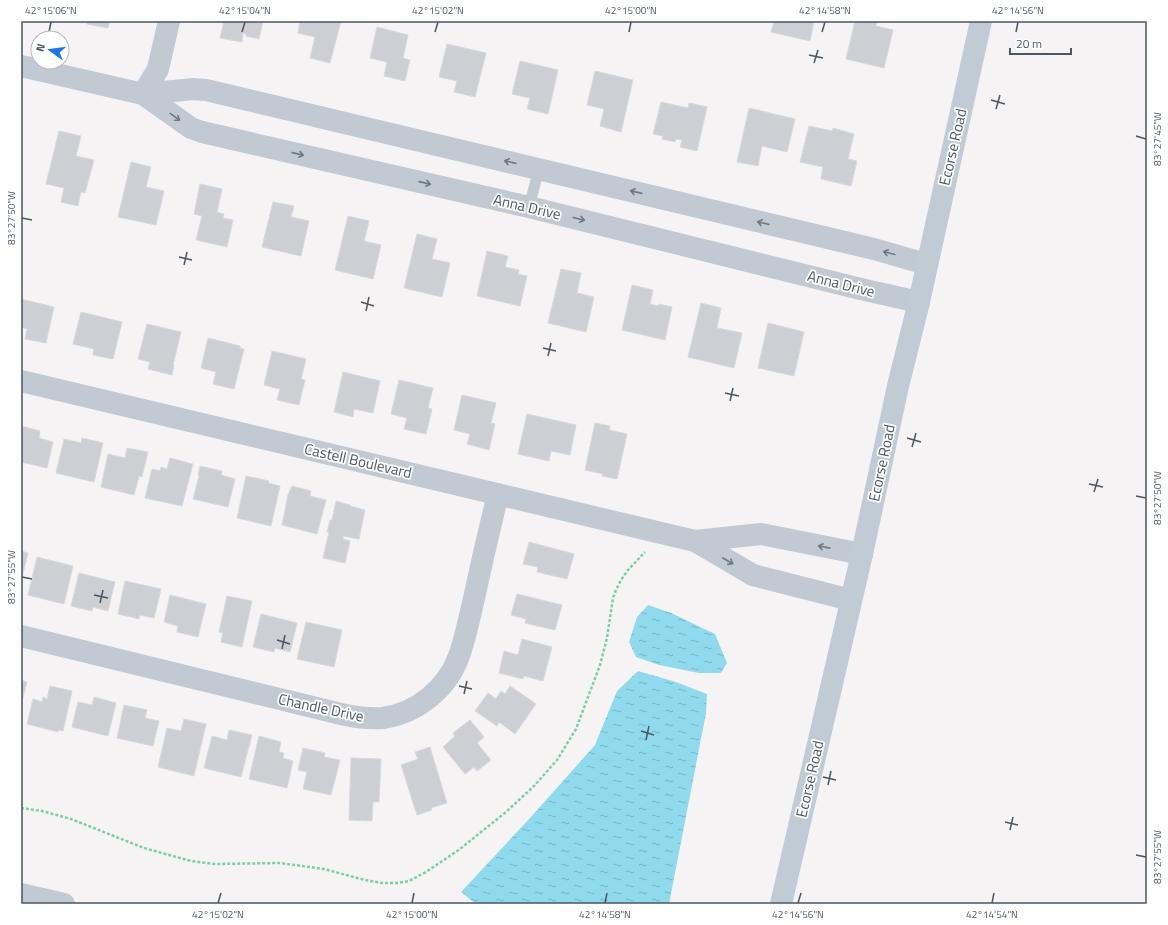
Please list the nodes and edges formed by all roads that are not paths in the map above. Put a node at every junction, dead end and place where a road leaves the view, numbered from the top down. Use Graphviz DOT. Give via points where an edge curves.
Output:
graph roads {
  1 [pos="169,21"];
  2 [pos="981,21"];
  3 [pos="21,66"];
  4 [pos="143,94"];
  5 [pos="539,169"];
  6 [pos="529,207"];
  7 [pos="926,264"];
  8 [pos="918,302"];
  9 [pos="21,381"];
  10 [pos="498,494"];
  11 [pos="695,541"];
  12 [pos="862,554"];
  13 [pos="851,600"];
  14 [pos="21,636"];
  15 [pos="21,894"];
  16 [pos="64,904"];
  17 [pos="781,904"];
  1 -- 4 [label="street" via="158,69"];
  2 -- 7 [label="main road, Ecorse Road"];
  3 -- 4 [label="street, Anna Drive"];
  5 -- 4 [label="street, Anna Drive, one-way" via="206,90"];
  4 -- 6 [label="street, Anna Drive, one-way" via="191,128 202,132"];
  5 -- 6 [label="lane"];
  7 -- 5 [label="street, Anna Drive, one-way" via="874,249"];
  6 -- 8 [label="street, Anna Drive, one-way"];
  7 -- 8 [label="main road, Ecorse Road"];
  8 -- 12 [label="main road, Ecorse Road"];
  9 -- 10 [label="street, Castell Boulevard"];
  10 -- 11 [label="street, Castell Boulevard"];
  10 -- 14 [label="street, Chandle Drive" via="459,656 437,691 425,701 397,715 369,718 341,714"];
  12 -- 11 [label="street, Castell Boulevard, one-way" via="761,534"];
  11 -- 13 [label="street, Castell Boulevard, one-way" via="753,576"];
  12 -- 13 [label="main road, Ecorse Road"];
  13 -- 17 [label="main road, Ecorse Road"];
  15 -- 16 [label="street"];
}
